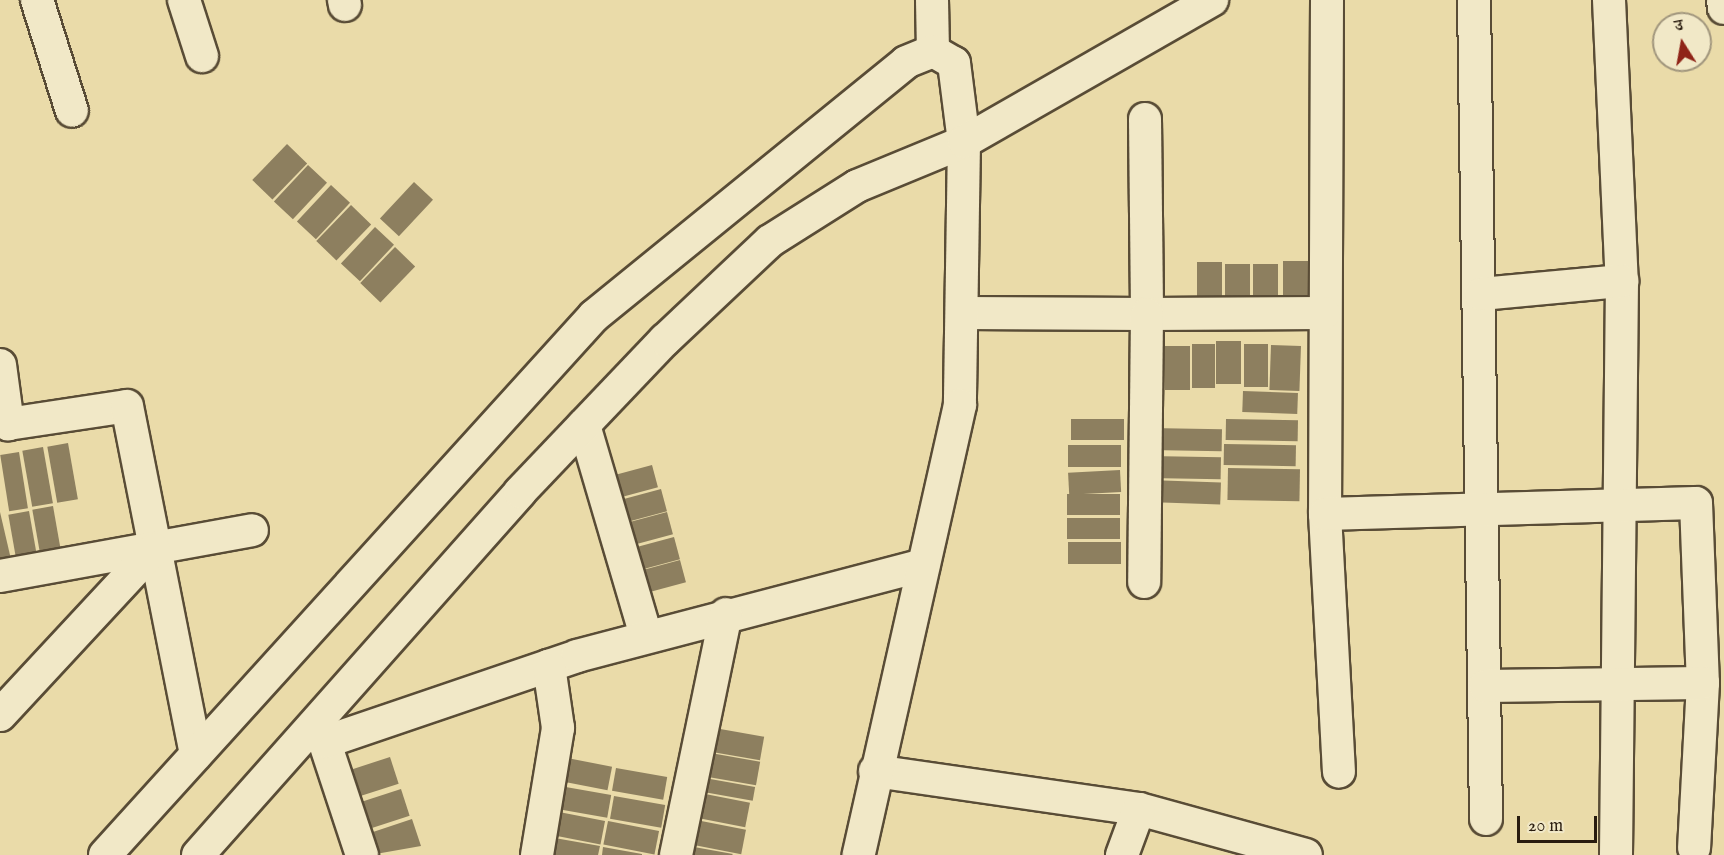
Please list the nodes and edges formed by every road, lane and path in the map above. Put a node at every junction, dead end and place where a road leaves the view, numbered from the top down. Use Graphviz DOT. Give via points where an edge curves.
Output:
graph roads {
  1 [pos="37,0"];
  2 [pos="184,0"];
  3 [pos="932,0"];
  4 [pos="1212,0"];
  5 [pos="1327,0"];
  6 [pos="1474,0"];
  7 [pos="1610,0"];
  8 [pos="1723,0"];
  9 [pos="1724,8"];
  10 [pos="202,57"];
  11 [pos="944,57"];
  12 [pos="72,111"];
  13 [pos="1145,119"];
  14 [pos="964,142"];
  15 [pos="1622,281"];
  16 [pos="1481,294"];
  17 [pos="965,313"];
  18 [pos="1324,313"];
  19 [pos="1147,314"];
  20 [pos="0,365"];
  21 [pos="4,425"];
  22 [pos="584,425"];
  23 [pos="1618,501"];
  24 [pos="1479,508"];
  25 [pos="1325,514"];
  26 [pos="252,530"];
  27 [pos="154,549"];
  28 [pos="923,565"];
  29 [pos="0,576"];
  30 [pos="1144,582"];
  31 [pos="726,614"];
  32 [pos="646,636"];
  33 [pos="549,666"];
  34 [pos="1620,682"];
  35 [pos="1703,683"];
  36 [pos="1485,686"];
  37 [pos="0,715"];
  38 [pos="321,730"];
  39 [pos="196,754"];
  40 [pos="876,771"];
  41 [pos="1339,772"];
  42 [pos="1139,809"];
  43 [pos="1486,819"];
  44 [pos="1694,848"];
  45 [pos="105,855"];
  46 [pos="198,855"];
  47 [pos="362,855"];
  48 [pos="537,855"];
  49 [pos="676,855"];
  50 [pos="859,855"];
  51 [pos="1122,855"];
  52 [pos="1306,855"];
  53 [pos="1616,855"];
  1 -- 12 [label="street"];
  2 -- 10 [label="street"];
  3 -- 11 [label="street"];
  4 -- 14 [label="street"];
  5 -- 18 [label="street"];
  6 -- 16 [label="street"];
  7 -- 15 [label="street"];
  8 -- 9 [label="street"];
  11 -- 14 [label="street" via="960,96"];
  11 -- 39 [label="street" via="906,62 594,316"];
  13 -- 19 [label="street"];
  14 -- 17 [label="street"];
  14 -- 22 [label="street" via="857,186 771,241"];
  15 -- 16 [label="street"];
  15 -- 23 [label="street"];
  16 -- 24 [label="street"];
  17 -- 19 [label="street"];
  17 -- 28 [label="street" via="960,405"];
  18 -- 19 [label="street"];
  18 -- 25 [label="street"];
  19 -- 30 [label="street"];
  20 -- 21 [label="street"];
  21 -- 27 [label="street" via="127,406"];
  22 -- 32 [label="street"];
  22 -- 38 [label="street"];
  23 -- 24 [label="street"];
  23 -- 34 [label="street"];
  23 -- 35 [label="street" via="1696,503"];
  24 -- 25 [label="street"];
  24 -- 36 [label="street"];
  25 -- 41 [label="street"];
  26 -- 27 [label="street"];
  27 -- 29 [label="street"];
  27 -- 37 [label="street"];
  27 -- 39 [label="street"];
  28 -- 31 [label="street"];
  28 -- 40 [label="street"];
  31 -- 32 [label="street"];
  31 -- 49 [label="street"];
  32 -- 33 [label="street"];
  33 -- 38 [label="street"];
  33 -- 48 [label="street" via="558,728"];
  34 -- 35 [label="street"];
  34 -- 36 [label="street"];
  34 -- 53 [label="street"];
  35 -- 44 [label="street"];
  36 -- 43 [label="street"];
  38 -- 46 [label="street"];
  38 -- 47 [label="street"];
  39 -- 45 [label="street"];
  40 -- 42 [label="street"];
  40 -- 50 [label="street"];
  42 -- 51 [label="street"];
  42 -- 52 [label="street"];
}
